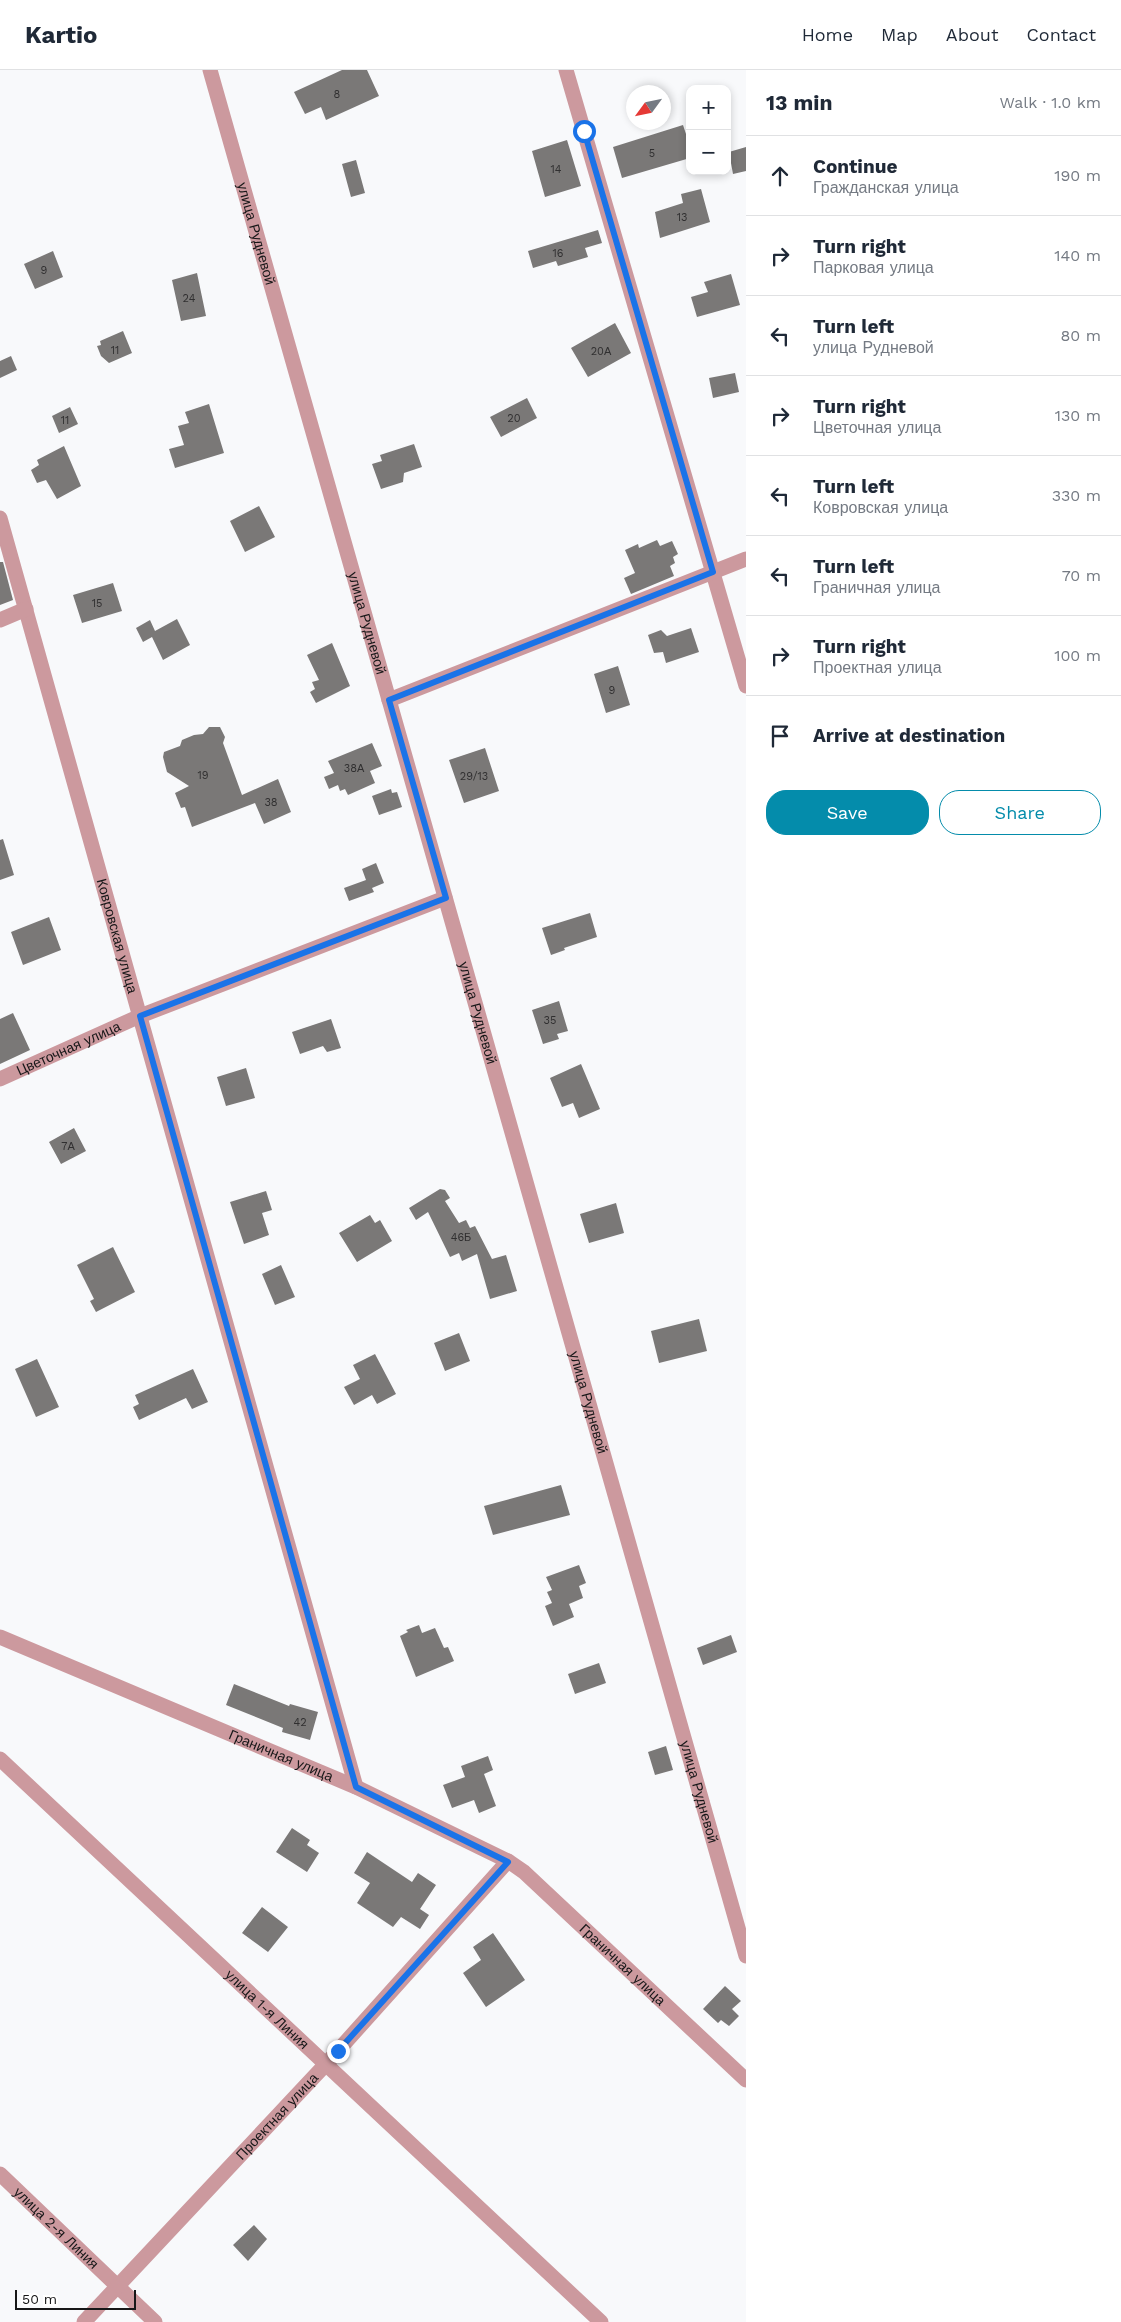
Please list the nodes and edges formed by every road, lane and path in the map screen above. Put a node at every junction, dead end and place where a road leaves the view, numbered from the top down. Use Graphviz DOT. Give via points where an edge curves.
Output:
graph roads {
  1 [pos="210,70"];
  2 [pos="566,70"];
  3 [pos="0,518"];
  4 [pos="746,559"];
  5 [pos="713,572"];
  6 [pos="26,608"];
  7 [pos="0,620"];
  8 [pos="746,686"];
  9 [pos="389,700"];
  10 [pos="446,898"];
  11 [pos="140,1016"];
  12 [pos="0,1079"];
  13 [pos="0,1637"];
  14 [pos="0,1759"];
  15 [pos="356,1787"];
  16 [pos="508,1862"];
  17 [pos="746,1956"];
  18 [pos="326,2064"];
  19 [pos="746,2080"];
  20 [pos="0,2174"];
  21 [pos="118,2287"];
  22 [pos="84,2322"];
  23 [pos="155,2322"];
  24 [pos="601,2322"];
  1 -- 9 [label="street, улица Рудневой"];
  2 -- 5 [label="street"];
  3 -- 6 [label="street, Ковровская улица"];
  4 -- 5 [label="street"];
  5 -- 8 [label="street"];
  5 -- 9 [label="street"];
  6 -- 7 [label="street"];
  6 -- 11 [label="street, Ковровская улица"];
  9 -- 10 [label="street, улица Рудневой"];
  10 -- 11 [label="street, Цветочная улица"];
  10 -- 17 [label="street, улица Рудневой"];
  11 -- 12 [label="street, Цветочная улица"];
  11 -- 15 [label="street, Ковровская улица"];
  13 -- 15 [label="street, Граничная улица"];
  14 -- 18 [label="street, улица 1-я Линия"];
  15 -- 16 [label="street, Граничная улица"];
  16 -- 18 [label="street, Проектная улица"];
  16 -- 19 [label="street, Граничная улица" via="524,1872"];
  18 -- 21 [label="street, Проектная улица"];
  18 -- 24 [label="street, улица 1-я Линия"];
  20 -- 21 [label="street, улица 2-я Линия"];
  21 -- 22 [label="street, Проектная улица"];
  21 -- 23 [label="street, улица 2-я Линия"];
}
